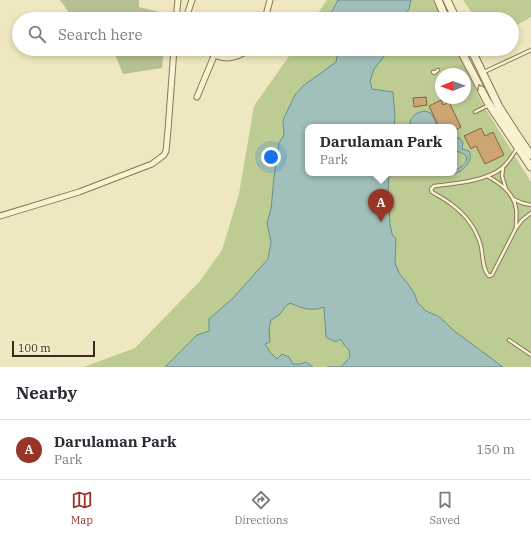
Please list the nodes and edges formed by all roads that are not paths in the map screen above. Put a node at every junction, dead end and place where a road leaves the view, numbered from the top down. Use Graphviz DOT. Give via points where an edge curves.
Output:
graph roads {
  1 [pos="178,0"];
  2 [pos="192,0"];
  3 [pos="270,0"];
  4 [pos="438,0"];
  5 [pos="447,0"];
  6 [pos="177,12"];
  7 [pos="188,12"];
  8 [pos="267,12"];
  9 [pos="443,12"];
  10 [pos="453,12"];
  11 [pos="531,50"];
  12 [pos="173,56"];
  13 [pos="214,56"];
  14 [pos="236,56"];
  15 [pos="464,56"];
  16 [pos="474,56"];
  17 [pos="518,56"];
  18 [pos="519,56"];
  19 [pos="482,73"];
  20 [pos="197,97"];
  21 [pos="489,105"];
  22 [pos="476,112"];
  23 [pos="518,148"];
  24 [pos="531,154"];
  25 [pos="504,167"];
  26 [pos="531,167"];
  27 [pos="486,176"];
  28 [pos="506,189"];
  29 [pos="513,199"];
  30 [pos="531,205"];
  31 [pos="531,213"];
  32 [pos="0,216"];
  33 [pos="516,228"];
  34 [pos="509,340"];
  35 [pos="531,355"];
  1 -- 6 [label="street"];
  2 -- 7 [label="street"];
  3 -- 8 [label="street"];
  4 -- 9 [label="street"];
  5 -- 10 [label="street"];
  11 -- 18 [label="lane"];
  12 -- 32 [label="street" via="164,156 152,164 79,192"];
  13 -- 14 [label="street"];
  13 -- 20 [label="street"];
  21 -- 15 [label="street, one-way"];
  16 -- 19 [label="street"];
  17 -- 19 [label="lane"];
  19 -- 24 [label="street" via="499,107"];
  21 -- 22 [label="lane"];
  21 -- 23 [label="street"];
  23 -- 25 [label="lane"];
  23 -- 26 [label="street"];
  25 -- 27 [label="lane"];
  25 -- 28 [label="lane" via="502,176"];
  27 -- 28 [label="lane"];
  27 -- 33 [label="lane" via="461,183 434,186 431,188 432,192 449,202 470,222 480,242 489,276 492,275"];
  28 -- 29 [label="lane"];
  29 -- 30 [label="lane"];
  29 -- 33 [label="lane"];
  31 -- 33 [label="lane"];
  34 -- 35 [label="lane"];
}
